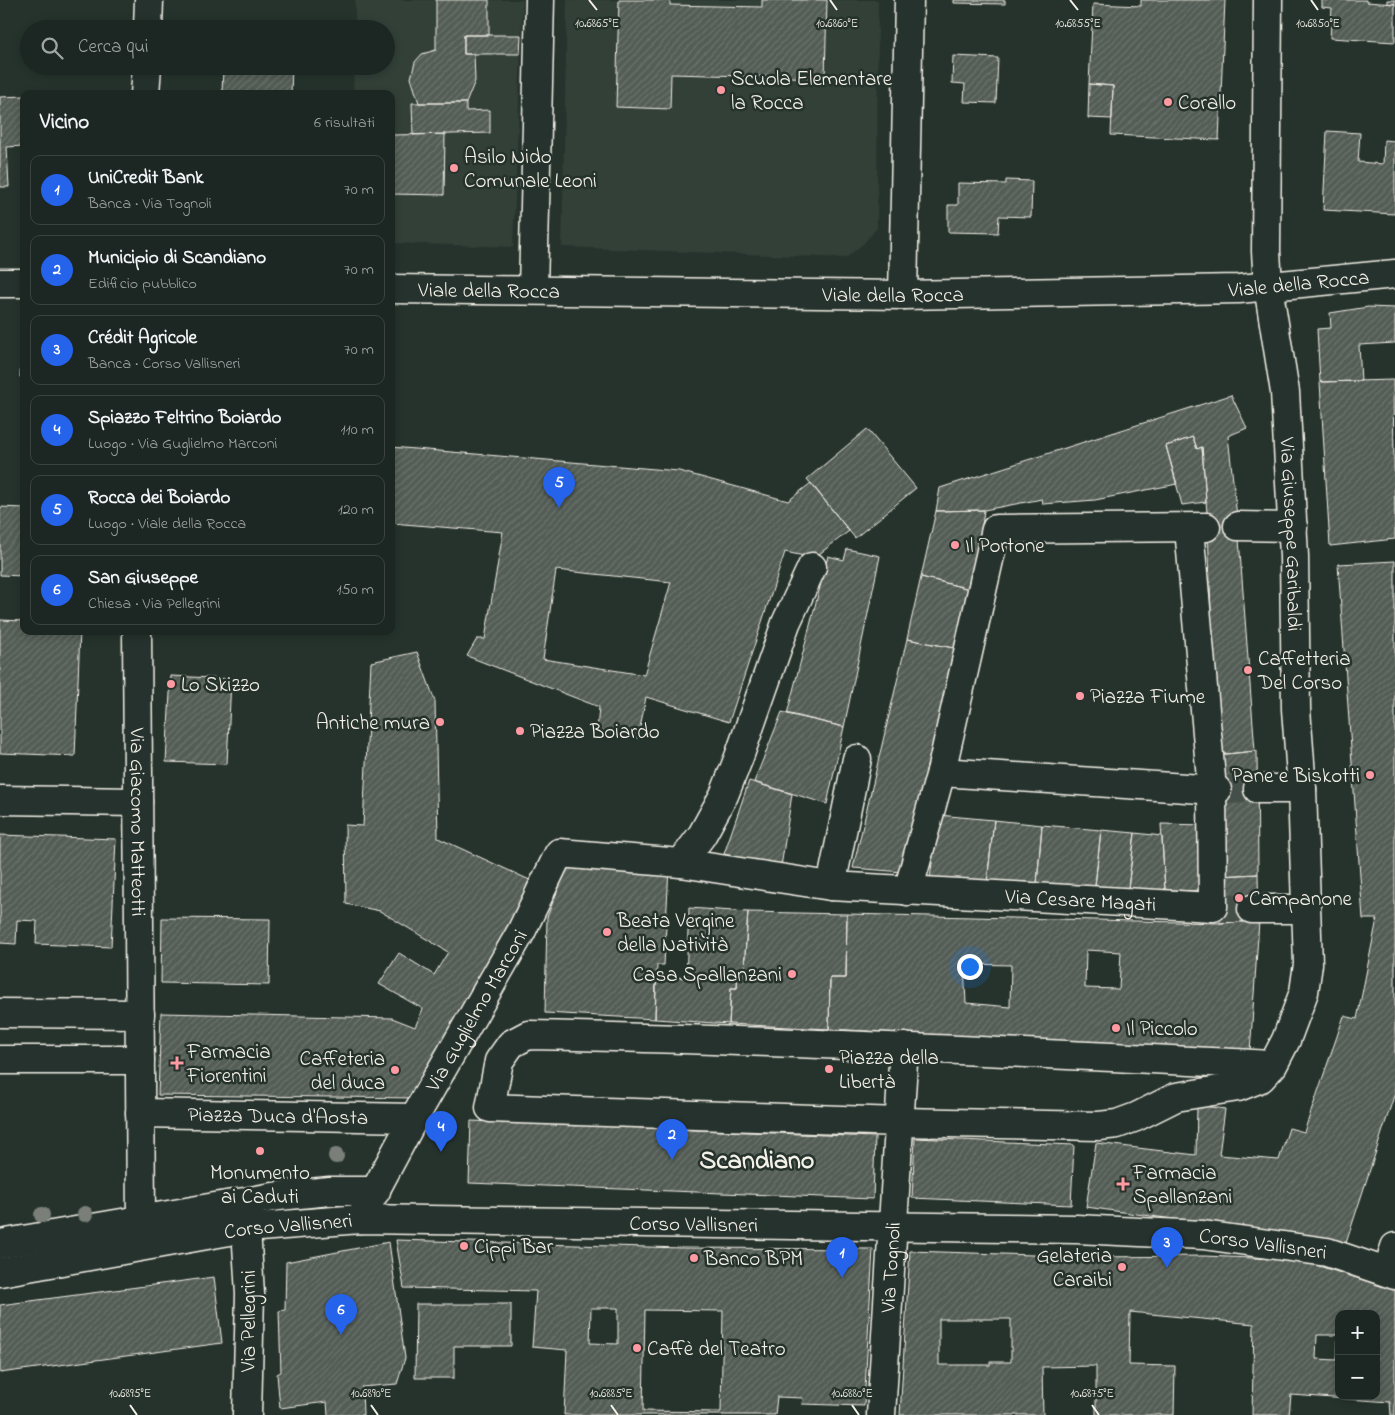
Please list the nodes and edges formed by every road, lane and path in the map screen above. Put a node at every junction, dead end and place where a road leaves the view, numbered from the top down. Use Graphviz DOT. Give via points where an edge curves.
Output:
graph roads {
  1 [pos="149,0"];
  2 [pos="540,0"];
  3 [pos="909,0"];
  4 [pos="1268,0"];
  5 [pos="148,20"];
  6 [pos="146,75"];
  7 [pos="145,90"];
  8 [pos="1395,274"];
  9 [pos="0,283"];
  10 [pos="20,283"];
  11 [pos="1268,286"];
  12 [pos="395,288"];
  13 [pos="533,290"];
  14 [pos="903,296"];
  15 [pos="1238,526"];
  16 [pos="1293,527"];
  17 [pos="812,567"];
  18 [pos="137,635"];
  19 [pos="857,759"];
  20 [pos="941,772"];
  21 [pos="1258,789"];
  22 [pos="1302,789"];
  23 [pos="1214,790"];
  24 [pos="0,800"];
  25 [pos="138,802"];
  26 [pos="681,863"];
  27 [pos="832,886"];
  28 [pos="908,891"];
  29 [pos="1252,909"];
  30 [pos="1305,909"];
  31 [pos="0,1013"];
  32 [pos="140,1014"];
  33 [pos="904,1047"];
  34 [pos="0,1060"];
  35 [pos="140,1060"];
  36 [pos="1274,1065"];
  37 [pos="140,1113"];
  38 [pos="414,1118"];
  39 [pos="900,1122"];
  40 [pos="376,1191"];
  41 [pos="360,1219"];
  42 [pos="141,1220"];
  43 [pos="893,1226"];
  44 [pos="246,1228"];
  45 [pos="0,1244"];
  46 [pos="1392,1265"];
  47 [pos="0,1272"];
  48 [pos="247,1415"];
  49 [pos="881,1415"];
  1 -- 5 [label="street"];
  2 -- 13 [label="street"];
  3 -- 14 [label="street"];
  4 -- 11 [label="street, Via Giuseppe Garibaldi"];
  6 -- 7 [label="street"];
  8 -- 11 [label="street, Viale della Rocca"];
  9 -- 10 [label="street"];
  11 -- 14 [label="street, Viale della Rocca"];
  11 -- 16 [label="street, Via Giuseppe Garibaldi" via="1285,392"];
  12 -- 13 [label="street, Viale della Rocca"];
  13 -- 14 [label="street, Viale della Rocca"];
  15 -- 16 [label="street"];
  16 -- 22 [label="street, Via Giuseppe Garibaldi" via="1296,710"];
  17 -- 26 [label="street" via="786,623 724,795"];
  18 -- 25 [label="street, Via Giacomo Matteotti"];
  19 -- 27 [label="street"];
  20 -- 23 [label="street"];
  20 -- 23 [label="street" via="996,530 1198,528"];
  20 -- 28 [label="street"];
  21 -- 22 [label="street"];
  22 -- 30 [label="street, Via Giuseppe Garibaldi"];
  23 -- 28 [label="street, Via Cesare Magati" via="1213,907"];
  24 -- 25 [label="street"];
  25 -- 32 [label="street, Via Giacomo Matteotti"];
  26 -- 27 [label="street, Via Cesare Magati"];
  26 -- 38 [label="street, Via Guglielmo Marconi" via="559,853 521,932"];
  27 -- 28 [label="street, Via Cesare Magati"];
  29 -- 30 [label="street"];
  30 -- 36 [label="street, Via Giuseppe Garibaldi" via="1308,964 1304,992"];
  31 -- 32 [label="street"];
  32 -- 35 [label="street, Via Giacomo Matteotti"];
  33 -- 36 [label="street"];
  33 -- 39 [label="street"];
  33 -- 39 [label="street" via="528,1035 511,1044 499,1060 490,1108"];
  34 -- 35 [label="street"];
  35 -- 37 [label="street, Via Giacomo Matteotti"];
  36 -- 39 [label="street" via="1254,1081 1238,1087 1176,1097 1117,1124"];
  37 -- 38 [label="street, Piazza Duca d'Aosta"];
  37 -- 42 [label="street, Via Giacomo Matteotti"];
  38 -- 40 [label="street, Via Guglielmo Marconi"];
  39 -- 43 [label="street, Via Tognoli"];
  40 -- 41 [label="street, Via Guglielmo Marconi"];
  40 -- 42 [label="street" via="279,1196"];
  41 -- 43 [label="street, Corso Vallisneri"];
  41 -- 44 [label="street, Corso Vallisneri"];
  42 -- 45 [label="street"];
  43 -- 46 [label="street, Corso Vallisneri" via="1203,1235 1327,1252"];
  43 -- 49 [label="street, Via Tognoli"];
  44 -- 47 [label="street, Corso Vallisneri"];
  44 -- 48 [label="street, Via Pellegrini" via="250,1294"];
}
